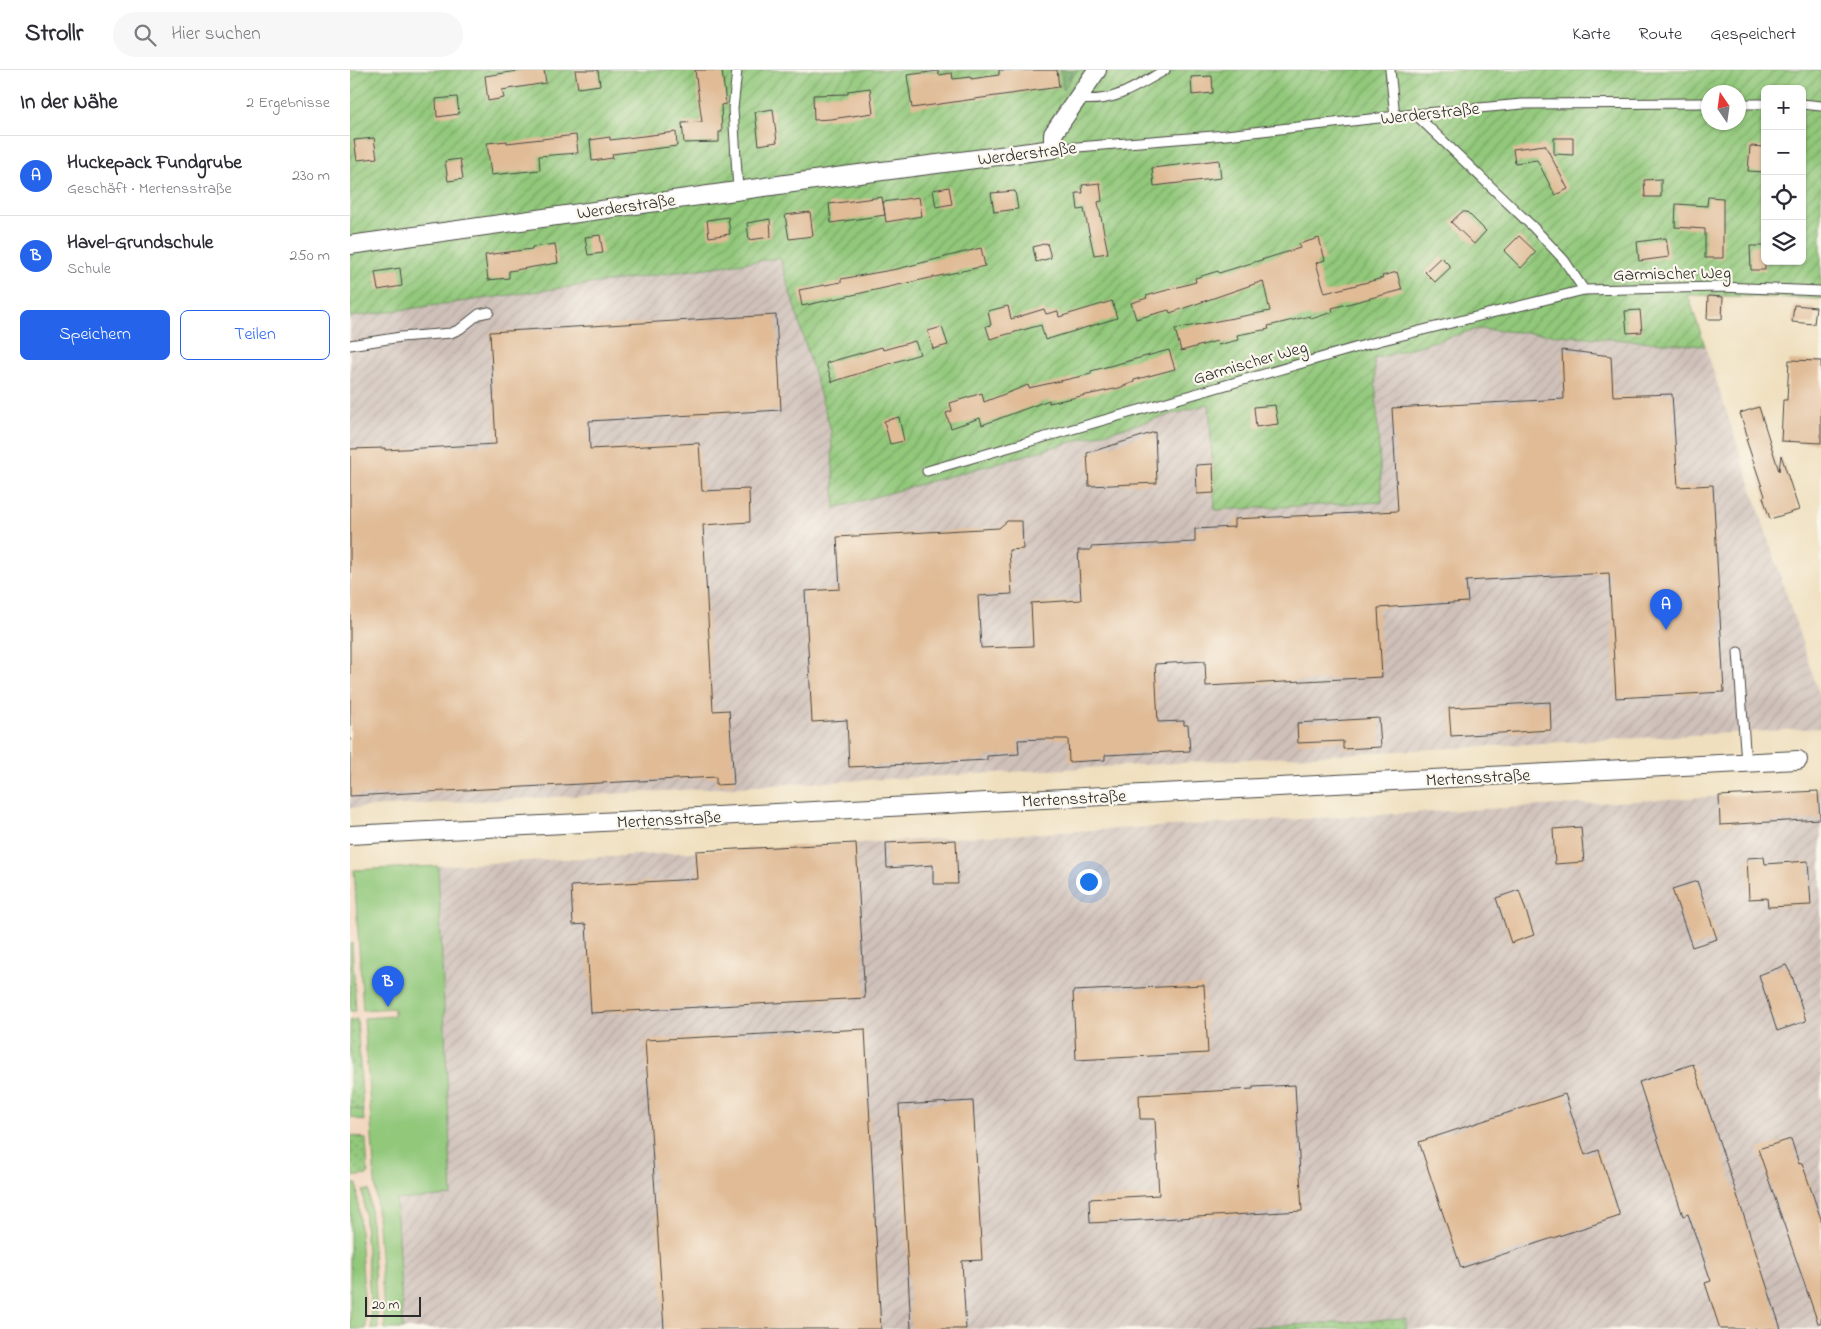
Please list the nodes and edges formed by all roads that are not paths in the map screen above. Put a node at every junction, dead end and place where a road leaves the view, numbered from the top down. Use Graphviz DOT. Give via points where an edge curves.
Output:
graph roads {
  1 [pos="737,70"];
  2 [pos="1097,70"];
  3 [pos="1165,70"];
  4 [pos="1390,70"];
  5 [pos="1077,99"];
  6 [pos="1701,103"];
  7 [pos="1746,104"];
  8 [pos="1761,104"];
  9 [pos="1806,104"];
  10 [pos="1821,106"];
  11 [pos="1415,114"];
  12 [pos="1395,116"];
  13 [pos="1053,149"];
  14 [pos="738,190"];
  15 [pos="350,245"];
  16 [pos="1584,290"];
  17 [pos="1821,291"];
  18 [pos="489,312"];
  19 [pos="350,345"];
  20 [pos="927,471"];
  21 [pos="1738,652"];
  22 [pos="1798,760"];
  23 [pos="1746,763"];
  24 [pos="350,836"];
  1 -- 14 [label="lane" via="733,109"];
  2 -- 5 [label="street"];
  3 -- 5 [label="lane" via="1121,95 1095,101"];
  4 -- 12 [label="lane"];
  5 -- 13 [label="street" via="1052,134"];
  6 -- 11 [label="lane, Werderstraße" via="1522,104"];
  7 -- 8 [label="lane"];
  9 -- 10 [label="lane"];
  11 -- 12 [label="lane, Werderstraße"];
  11 -- 16 [label="lane" via="1545,240 1564,260"];
  12 -- 13 [label="lane, Werderstraße" via="1226,135"];
  13 -- 14 [label="street, Werderstraße"];
  14 -- 15 [label="street, Werderstraße"];
  16 -- 17 [label="lane, Garmischer Weg" via="1720,287"];
  16 -- 20 [label="lane, Garmischer Weg" via="1379,341"];
  18 -- 19 [label="lane" via="479,314 451,333 401,336"];
  21 -- 23 [label="lane"];
  22 -- 23 [label="street, Mertensstraße"];
  23 -- 24 [label="street, Mertensstraße"];
}
